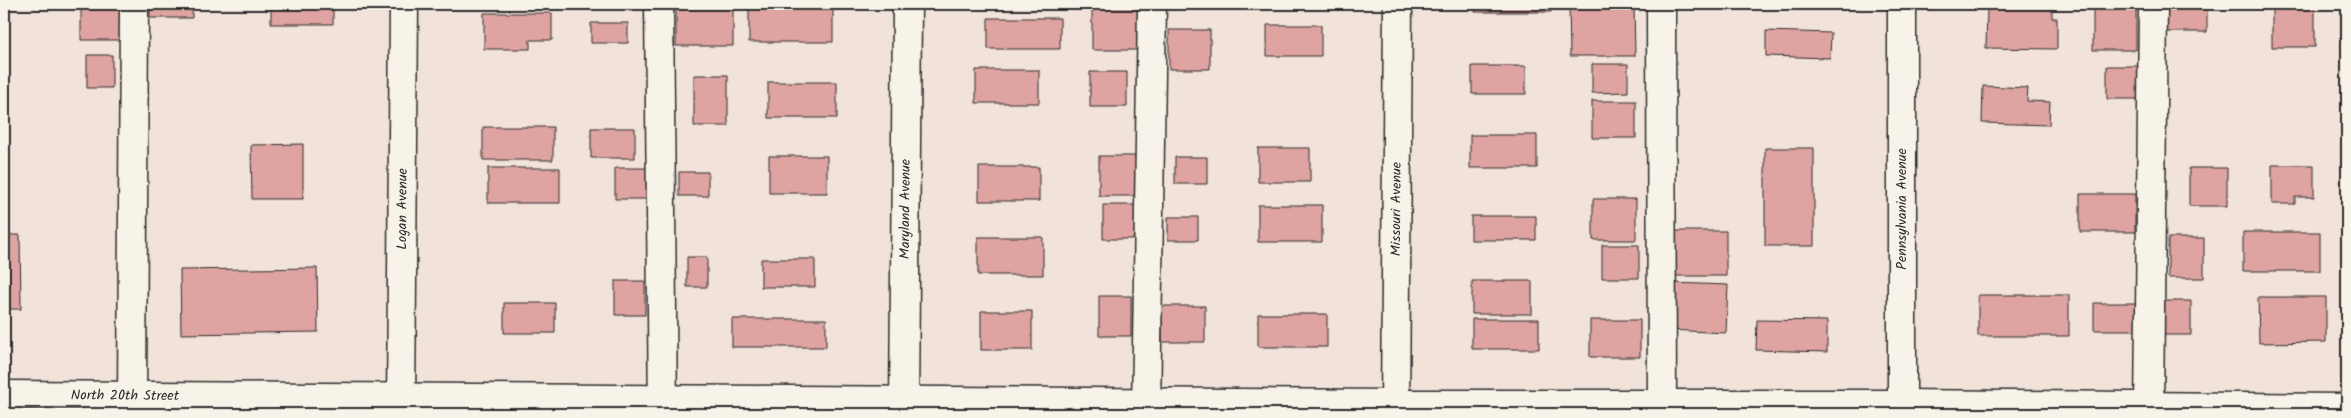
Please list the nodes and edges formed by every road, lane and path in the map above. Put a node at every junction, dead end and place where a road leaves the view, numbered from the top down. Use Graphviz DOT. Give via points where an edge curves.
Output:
graph roads {
  1 [pos="134,4"];
  2 [pos="404,4"];
  3 [pos="659,4"];
  4 [pos="908,4"];
  5 [pos="1152,4"];
  6 [pos="1398,4"];
  7 [pos="1661,4"];
  8 [pos="1902,4"];
  9 [pos="2153,4"];
  10 [pos="4,395"];
  11 [pos="132,405"];
  12 [pos="401,405"];
  13 [pos="663,406"];
  14 [pos="904,407"];
  15 [pos="1146,408"];
  16 [pos="2347,408"];
  17 [pos="1395,409"];
  18 [pos="1662,409"];
  19 [pos="1902,409"];
  20 [pos="2149,410"];
  1 -- 11 [label="street"];
  2 -- 12 [label="street, Logan Avenue"];
  3 -- 13 [label="street"];
  4 -- 14 [label="street, Maryland Avenue"];
  5 -- 15 [label="street"];
  6 -- 17 [label="street, Missouri Avenue"];
  7 -- 18 [label="street"];
  8 -- 19 [label="street, Pennsylvania Avenue"];
  9 -- 20 [label="street"];
  10 -- 11 [label="street, North 20th Street"];
  11 -- 12 [label="street, North 20th Street"];
  12 -- 13 [label="street, North 20th Street"];
  13 -- 14 [label="street, North 20th Street"];
  14 -- 15 [label="street, North 20th Street"];
  15 -- 17 [label="street, North 20th Street"];
  16 -- 20 [label="street, North 20th Street"];
  17 -- 18 [label="street, North 20th Street"];
  18 -- 19 [label="street, North 20th Street"];
  19 -- 20 [label="street, North 20th Street"];
}
